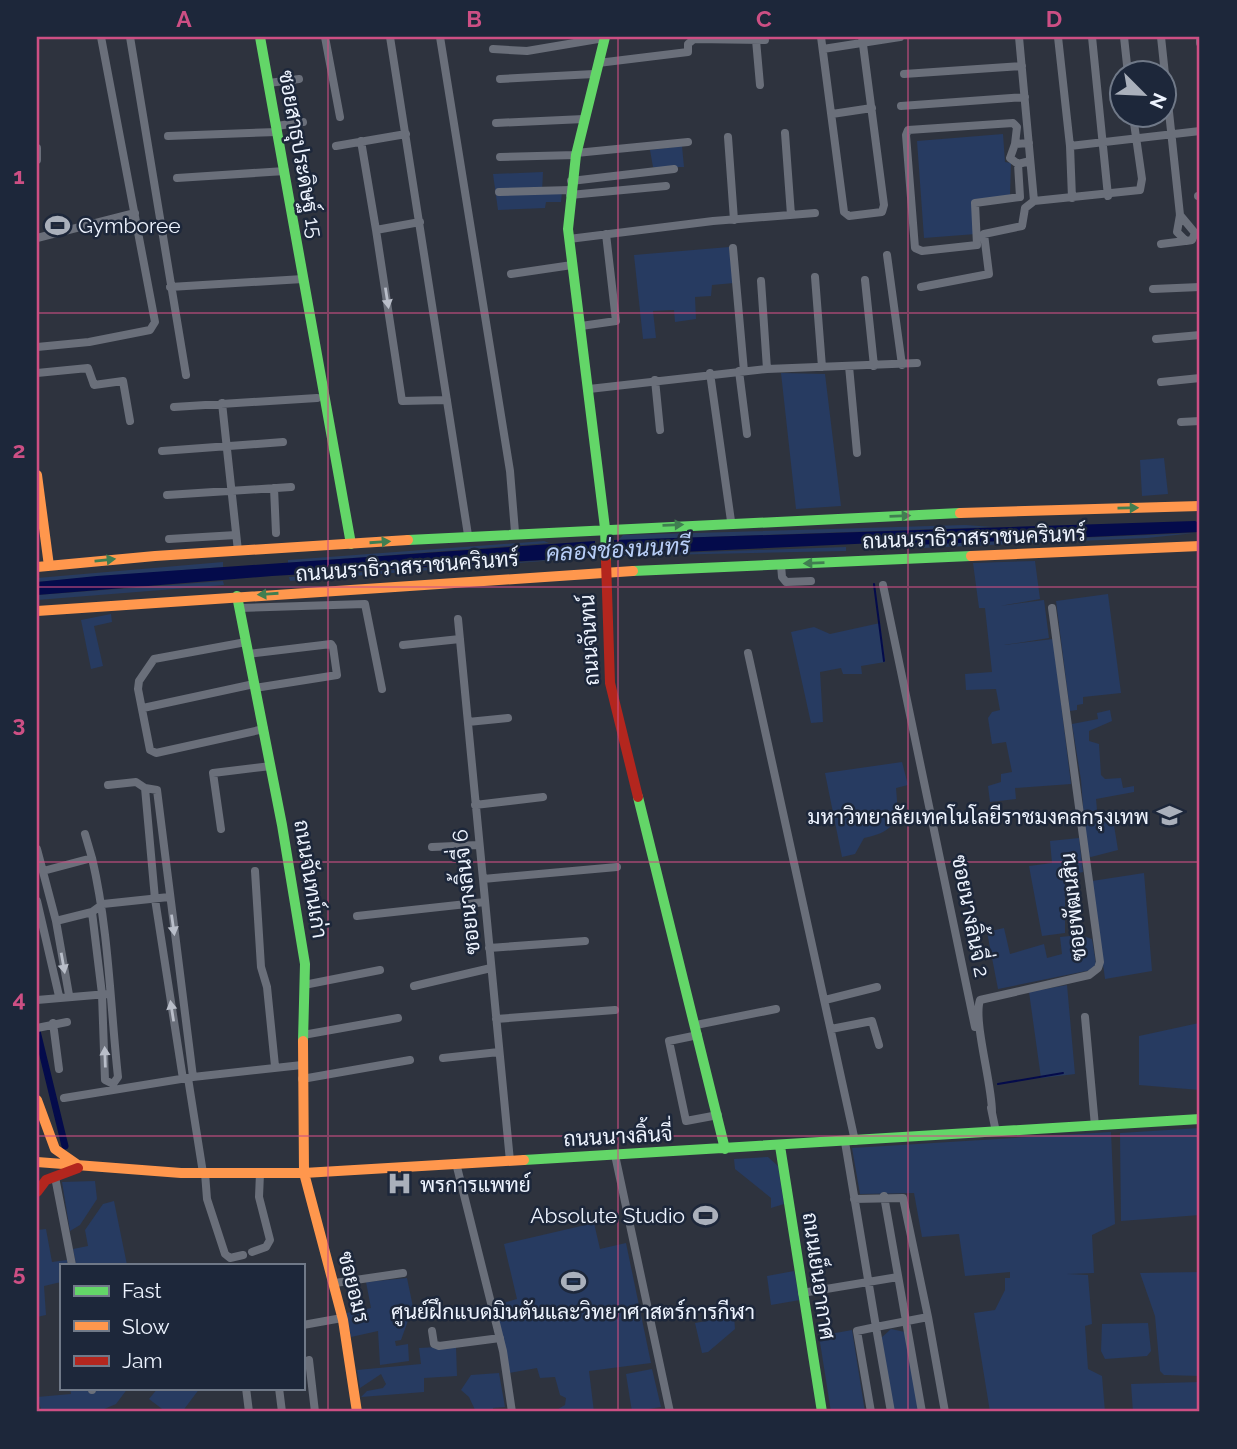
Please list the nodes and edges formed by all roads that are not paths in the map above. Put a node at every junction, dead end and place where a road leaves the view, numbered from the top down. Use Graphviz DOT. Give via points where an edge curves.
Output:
graph roads {
  1 [pos="101,37"];
  2 [pos="130,37"];
  3 [pos="260,37"];
  4 [pos="325,37"];
  5 [pos="390,37"];
  6 [pos="440,37"];
  7 [pos="821,37"];
  8 [pos="900,37"];
  9 [pos="1019,37"];
  10 [pos="1058,37"];
  11 [pos="1092,37"];
  12 [pos="1124,37"];
  13 [pos="1161,37"];
  14 [pos="1200,37"];
  15 [pos="604,38"];
  16 [pos="862,40"];
  17 [pos="1200,43"];
  18 [pos="493,49"];
  19 [pos="823,49"];
  20 [pos="1126,60"];
  21 [pos="598,63"];
  22 [pos="1022,66"];
  23 [pos="594,74"];
  24 [pos="904,74"];
  25 [pos="299,79"];
  26 [pos="500,79"];
  27 [pos="269,83"];
  28 [pos="760,85"];
  29 [pos="1025,97"];
  30 [pos="901,106"];
  31 [pos="872,108"];
  32 [pos="832,114"];
  33 [pos="340,117"];
  34 [pos="584,120"];
  35 [pos="303,122"];
  36 [pos="496,123"];
  37 [pos="277,129"];
  38 [pos="1135,130"];
  39 [pos="1200,131"];
  40 [pos="785,133"];
  41 [pos="406,134"];
  42 [pos="1171,135"];
  43 [pos="167,136"];
  44 [pos="728,137"];
  45 [pos="1136,138"];
  46 [pos="361,141"];
  47 [pos="688,142"];
  48 [pos="1102,142"];
  49 [pos="1029,143"];
  50 [pos="1015,144"];
  51 [pos="336,146"];
  52 [pos="1070,146"];
  53 [pos="37,148"];
  54 [pos="576,154"];
  55 [pos="500,157"];
  56 [pos="37,160"];
  57 [pos="1030,162"];
  58 [pos="1018,164"];
  59 [pos="674,169"];
  60 [pos="285,171"];
  61 [pos="177,178"];
  62 [pos="666,186"];
  63 [pos="570,189"];
  64 [pos="499,192"];
  65 [pos="1108,196"];
  66 [pos="1072,198"];
  67 [pos="1034,201"];
  68 [pos="135,213"];
  69 [pos="816,213"];
  70 [pos="791,215"];
  71 [pos="1180,215"];
  72 [pos="734,219"];
  73 [pos="420,222"];
  74 [pos="376,230"];
  75 [pos="606,234"];
  76 [pos="37,238"];
  77 [pos="1198,238"];
  78 [pos="569,239"];
  79 [pos="1185,241"];
  80 [pos="1161,244"];
  81 [pos="733,248"];
  82 [pos="887,254"];
  83 [pos="572,265"];
  84 [pos="511,274"];
  85 [pos="815,277"];
  86 [pos="303,279"];
  87 [pos="865,280"];
  88 [pos="761,281"];
  89 [pos="170,287"];
  90 [pos="921,287"];
  91 [pos="1200,287"];
  92 [pos="1153,289"];
  93 [pos="581,326"];
  94 [pos="1200,335"];
  95 [pos="1156,339"];
  96 [pos="37,347"];
  97 [pos="917,363"];
  98 [pos="902,365"];
  99 [pos="822,366"];
  100 [pos="849,366"];
  101 [pos="874,366"];
  102 [pos="767,369"];
  103 [pos="742,371"];
  104 [pos="37,373"];
  105 [pos="710,373"];
  106 [pos="186,375"];
  107 [pos="1200,378"];
  108 [pos="655,380"];
  109 [pos="1161,382"];
  110 [pos="589,388"];
  111 [pos="317,398"];
  112 [pos="447,400"];
  113 [pos="222,404"];
  114 [pos="174,407"];
  115 [pos="130,421"];
  116 [pos="1200,421"];
  117 [pos="1181,422"];
  118 [pos="660,430"];
  119 [pos="747,434"];
  120 [pos="283,442"];
  121 [pos="226,446"];
  122 [pos="162,452"];
  123 [pos="857,453"];
  124 [pos="37,475"];
  125 [pos="291,487"];
  126 [pos="274,488"];
  127 [pos="231,491"];
  128 [pos="167,495"];
  129 [pos="1200,506"];
  130 [pos="731,521"];
  131 [pos="515,532"];
  132 [pos="605,532"];
  133 [pos="276,533"];
  134 [pos="236,535"];
  135 [pos="468,536"];
  136 [pos="169,540"];
  137 [pos="351,544"];
  138 [pos="1200,546"];
  139 [pos="238,551"];
  140 [pos="781,565"];
  141 [pos="49,566"];
  142 [pos="37,567"];
  143 [pos="605,567"];
  144 [pos="811,580"];
  145 [pos="883,584"];
  146 [pos="365,588"];
  147 [pos="238,602"];
  148 [pos="365,604"];
  149 [pos="1052,608"];
  150 [pos="37,611"];
  151 [pos="457,620"];
  152 [pos="460,639"];
  153 [pos="403,645"];
  154 [pos="247,648"];
  155 [pos="748,653"];
  156 [pos="255,686"];
  157 [pos="382,689"];
  158 [pos="143,708"];
  159 [pos="508,718"];
  160 [pos="468,722"];
  161 [pos="264,729"];
  162 [pos="271,766"];
  163 [pos="108,785"];
  164 [pos="145,788"];
  165 [pos="543,797"];
  166 [pos="475,805"];
  167 [pos="160,819"];
  168 [pos="147,822"];
  169 [pos="221,829"];
  170 [pos="85,834"];
  171 [pos="479,845"];
  172 [pos="432,847"];
  173 [pos="37,849"];
  174 [pos="164,857"];
  175 [pos="92,858"];
  176 [pos="151,859"];
  177 [pos="617,867"];
  178 [pos="43,871"];
  179 [pos="255,871"];
  180 [pos="482,879"];
  181 [pos="169,897"];
  182 [pos="155,899"];
  183 [pos="37,901"];
  184 [pos="485,902"];
  185 [pos="103,904"];
  186 [pos="92,912"];
  187 [pos="357,916"];
  188 [pos="56,921"];
  189 [pos="585,941"];
  190 [pos="489,948"];
  191 [pos="491,968"];
  192 [pos="380,970"];
  193 [pos="180,978"];
  194 [pos="167,980"];
  195 [pos="304,985"];
  196 [pos="414,986"];
  197 [pos="877,987"];
  198 [pos="62,993"];
  199 [pos="107,994"];
  200 [pos="37,1000"];
  201 [pos="825,1000"];
  202 [pos="776,1009"];
  203 [pos="615,1010"];
  204 [pos="1085,1017"];
  205 [pos="398,1018"];
  206 [pos="496,1019"];
  207 [pos="67,1022"];
  208 [pos="50,1024"];
  209 [pos="37,1028"];
  210 [pos="831,1029"];
  211 [pos="697,1030"];
  212 [pos="303,1035"];
  213 [pos="879,1045"];
  214 [pos="499,1052"];
  215 [pos="443,1058"];
  216 [pos="410,1060"];
  217 [pos="302,1065"];
  218 [pos="275,1066"];
  219 [pos="59,1069"];
  220 [pos="188,1078"];
  221 [pos="302,1079"];
  222 [pos="64,1098"];
  223 [pos="37,1100"];
  224 [pos="992,1112"];
  225 [pos="718,1115"];
  226 [pos="1200,1119"];
  227 [pos="1095,1126"];
  228 [pos="996,1132"];
  229 [pos="850,1141"];
  230 [pos="780,1146"];
  231 [pos="725,1149"];
  232 [pos="615,1155"];
  233 [pos="510,1161"];
  234 [pos="37,1162"];
  235 [pos="456,1163"];
  236 [pos="80,1167"];
  237 [pos="304,1172"];
  238 [pos="204,1173"];
  239 [pos="260,1173"];
  240 [pos="55,1177"];
  241 [pos="37,1192"];
  242 [pos="884,1196"];
  243 [pos="854,1199"];
  244 [pos="252,1252"];
  245 [pos="243,1255"];
  246 [pos="72,1264"];
  247 [pos="403,1273"];
  248 [pos="898,1277"];
  249 [pos="868,1282"];
  250 [pos="335,1283"];
  251 [pos="802,1293"];
  252 [pos="928,1317"];
  253 [pos="342,1318"];
  254 [pos="906,1322"];
  255 [pos="304,1325"];
  256 [pos="876,1327"];
  257 [pos="432,1331"];
  258 [pos="500,1338"];
  259 [pos="309,1360"];
  260 [pos="246,1390"];
  261 [pos="279,1390"];
  262 [pos="249,1412"];
  263 [pos="282,1412"];
  264 [pos="316,1412"];
  265 [pos="357,1412"];
  266 [pos="512,1412"];
  267 [pos="670,1412"];
  268 [pos="821,1412"];
  269 [pos="871,1412"];
  270 [pos="891,1412"];
  271 [pos="922,1412"];
  272 [pos="945,1412"];
  1 -- 68 [label="street"];
  2 -- 89 [label="street"];
  3 -- 27 [label="main road, ซอยสาธุประดิษฐ์ 15"];
  4 -- 33 [label="street"];
  5 -- 41 [label="street"];
  6 -- 131 [label="street" via="510,471"];
  7 -- 19 [label="street"];
  8 -- 16 [label="street"];
  9 -- 22 [label="street"];
  10 -- 52 [label="street"];
  11 -- 48 [label="street"];
  12 -- 20 [label="street"];
  13 -- 42 [label="street"];
  14 -- 17 [label="street"];
  15 -- 18 [label="street" via="527,51"];
  15 -- 21 [label="main road, ถนนจันทน์"];
  16 -- 19 [label="street"];
  16 -- 31 [label="street"];
  19 -- 32 [label="street"];
  21 -- 23 [label="main road, ถนนจันทน์"];
  21 -- 28 [label="street" via="688,52 694,39 761,40"];
  22 -- 24 [label="street"];
  22 -- 29 [label="street"];
  23 -- 26 [label="street"];
  23 -- 34 [label="main road, ถนนจันทน์"];
  25 -- 27 [label="street"];
  27 -- 37 [label="main road, ซอยสาธุประดิษฐ์ 15"];
  29 -- 30 [label="street"];
  29 -- 49 [label="street"];
  31 -- 32 [label="street"];
  31 -- 32 [label="street" via="884,205 878,213 849,216 844,212"];
  34 -- 36 [label="street"];
  34 -- 54 [label="main road, ถนนจันทน์"];
  35 -- 37 [label="street"];
  37 -- 43 [label="street"];
  37 -- 60 [label="main road, ซอยสาธุประดิษฐ์ 15"];
  38 -- 45 [label="street"];
  39 -- 42 [label="street"];
  40 -- 70 [label="street"];
  41 -- 46 [label="street"];
  41 -- 73 [label="street"];
  42 -- 45 [label="street"];
  42 -- 71 [label="street"];
  44 -- 72 [label="street"];
  45 -- 48 [label="street"];
  45 -- 65 [label="street" via="1142,188"];
  46 -- 51 [label="street"];
  46 -- 74 [label="street"];
  47 -- 54 [label="street"];
  48 -- 52 [label="street"];
  48 -- 65 [label="street"];
  49 -- 50 [label="street"];
  49 -- 57 [label="street"];
  50 -- 58 [label="street" via="1010,158"];
  50 -- 58 [label="street" via="1017,127 1013,123 908,130 915,248 977,245 975,203 1020,197"];
  52 -- 66 [label="street"];
  53 -- 56 [label="street"];
  54 -- 55 [label="street"];
  54 -- 63 [label="main road, ถนนจันทน์"];
  57 -- 58 [label="street"];
  57 -- 67 [label="street"];
  59 -- 63 [label="street"];
  60 -- 61 [label="street"];
  60 -- 86 [label="main road, ซอยสาธุประดิษฐ์ 15"];
  62 -- 63 [label="street"];
  63 -- 64 [label="street"];
  63 -- 78 [label="main road, ถนนจันทน์"];
  65 -- 66 [label="street"];
  66 -- 67 [label="street"];
  67 -- 90 [label="street" via="1026,208 1022,226 984,234 989,274"];
  68 -- 76 [label="street"];
  68 -- 96 [label="street" via="155,317 153,328"];
  69 -- 70 [label="street"];
  70 -- 72 [label="street"];
  71 -- 77 [label="street"];
  71 -- 79 [label="street" via="1177,232"];
  72 -- 75 [label="street"];
  73 -- 74 [label="street"];
  73 -- 112 [label="street"];
  74 -- 112 [label="street, one-way" via="402,401"];
  75 -- 78 [label="street"];
  75 -- 93 [label="street" via="616,321"];
  77 -- 79 [label="street"];
  78 -- 83 [label="main road, ถนนจันทน์"];
  79 -- 80 [label="street"];
  81 -- 103 [label="street"];
  82 -- 98 [label="street"];
  83 -- 84 [label="street"];
  83 -- 93 [label="main road, ถนนจันทน์"];
  85 -- 99 [label="street"];
  86 -- 89 [label="street"];
  86 -- 137 [label="main road, ซอยสาธุประดิษฐ์ 15"];
  87 -- 101 [label="street"];
  88 -- 102 [label="street"];
  89 -- 106 [label="street"];
  91 -- 92 [label="street"];
  93 -- 110 [label="main road, ถนนจันทน์"];
  94 -- 95 [label="street"];
  97 -- 98 [label="street"];
  98 -- 101 [label="street"];
  99 -- 100 [label="street"];
  99 -- 102 [label="street"];
  100 -- 101 [label="street"];
  100 -- 123 [label="street"];
  102 -- 103 [label="street"];
  103 -- 105 [label="street"];
  103 -- 119 [label="street"];
  104 -- 115 [label="street" via="88,368 94,385 124,381"];
  105 -- 108 [label="street"];
  105 -- 130 [label="street"];
  107 -- 109 [label="street"];
  108 -- 110 [label="street"];
  108 -- 118 [label="street"];
  110 -- 132 [label="main road, ถนนจันทน์"];
  111 -- 113 [label="street"];
  112 -- 135 [label="street"];
  113 -- 114 [label="street"];
  113 -- 121 [label="street"];
  116 -- 117 [label="street"];
  120 -- 121 [label="street"];
  121 -- 122 [label="street"];
  121 -- 127 [label="street"];
  124 -- 141 [label="main road"];
  125 -- 126 [label="street"];
  126 -- 127 [label="street"];
  126 -- 133 [label="street"];
  127 -- 128 [label="street"];
  127 -- 134 [label="street"];
  130 -- 129 [label="main road, ถนนนราธิวาสราชนครินทร์, one-way"];
  132 -- 130 [label="main road, ถนนนราธิวาสราชนครินทร์, one-way"];
  131 -- 132 [label="main road, ถนนนราธิวาสราชนครินทร์"];
  131 -- 135 [label="main road, ถนนนราธิวาสราชนครินทร์"];
  132 -- 143 [label="main road, ถนนจันทน์"];
  134 -- 136 [label="street"];
  134 -- 139 [label="street"];
  137 -- 135 [label="main road, ถนนนราธิวาสราชนครินทร์, one-way"];
  137 -- 139 [label="main road, ถนนนราธิวาสราชนครินทร์"];
  138 -- 140 [label="main road, ถนนนราธิวาสราชนครินทร์, one-way"];
  141 -- 139 [label="main road, ถนนนราธิวาสราชนครินทร์, one-way"];
  140 -- 143 [label="main road, ถนนนราธิวาสราชนครินทร์"];
  140 -- 144 [label="street" via="786,582"];
  141 -- 142 [label="main road, ถนนนราธิวาสราชนครินทร์"];
  143 -- 146 [label="main road, ถนนนราธิวาสราชนครินทร์"];
  143 -- 211 [label="main road, ถนนจันทน์" via="612,700"];
  145 -- 224 [label="street, ซอยนางลิ้นจี่ 2"];
  146 -- 147 [label="main road, ถนนนราธิวาสราชนครินทร์, one-way"];
  146 -- 148 [label="street"];
  147 -- 148 [label="street"];
  147 -- 150 [label="main road, ถนนนราธิวาสราชนครินทร์"];
  147 -- 154 [label="main road, ถนนจันทน์เก่า"];
  148 -- 157 [label="street"];
  149 -- 224 [label="street, ซอยพัฒนสิน" via="1100,962 1089,975 980,1000"];
  151 -- 152 [label="street, ซอยนางลิ้นจี่ 6"];
  152 -- 153 [label="street"];
  152 -- 160 [label="street, ซอยนางลิ้นจี่ 6"];
  154 -- 156 [label="main road, ถนนจันทน์เก่า"];
  154 -- 156 [label="street" via="331,644 335,658 337,676"];
  154 -- 158 [label="street" via="154,659 139,681"];
  155 -- 201 [label="street"];
  156 -- 158 [label="street"];
  156 -- 161 [label="main road, ถนนจันทน์เก่า"];
  158 -- 161 [label="street" via="153,754"];
  159 -- 160 [label="street"];
  160 -- 166 [label="street, ซอยนางลิ้นจี่ 6"];
  161 -- 162 [label="main road, ถนนจันทน์เก่า"];
  162 -- 169 [label="street" via="213,772"];
  162 -- 195 [label="main road, ถนนจันทน์เก่า" via="296,899"];
  163 -- 164 [label="street" via="136,782"];
  164 -- 167 [label="street" via="156,789"];
  164 -- 168 [label="street"];
  165 -- 166 [label="street"];
  166 -- 171 [label="street, ซอยนางลิ้นจี่ 6"];
  167 -- 168 [label="street"];
  167 -- 174 [label="street"];
  168 -- 176 [label="street"];
  170 -- 175 [label="street"];
  171 -- 172 [label="street"];
  171 -- 180 [label="street, ซอยนางลิ้นจี่ 6"];
  173 -- 178 [label="street"];
  174 -- 176 [label="street"];
  174 -- 181 [label="street"];
  175 -- 178 [label="street"];
  175 -- 185 [label="street"];
  176 -- 182 [label="street"];
  177 -- 180 [label="street"];
  178 -- 188 [label="street"];
  179 -- 218 [label="street" via="261,967"];
  180 -- 184 [label="street, ซอยนางลิ้นจี่ 6"];
  181 -- 182 [label="street"];
  181 -- 193 [label="street, one-way"];
  182 -- 185 [label="street"];
  182 -- 194 [label="street"];
  183 -- 198 [label="street"];
  184 -- 187 [label="street"];
  184 -- 190 [label="street, ซอยนางลิ้นจี่ 6"];
  185 -- 186 [label="street"];
  185 -- 199 [label="street"];
  186 -- 188 [label="street"];
  186 -- 199 [label="street"];
  188 -- 198 [label="street, one-way" via="67,986"];
  189 -- 190 [label="street"];
  190 -- 191 [label="street, ซอยนางลิ้นจี่ 6"];
  191 -- 196 [label="street"];
  191 -- 206 [label="street, ซอยนางลิ้นจี่ 6"];
  192 -- 195 [label="street"];
  193 -- 194 [label="street"];
  193 -- 220 [label="street"];
  220 -- 194 [label="street, one-way"];
  195 -- 212 [label="main road, ถนนจันทน์เก่า"];
  197 -- 201 [label="street"];
  198 -- 199 [label="street"];
  198 -- 200 [label="street"];
  199 -- 199 [label="street, one-way" via="118,1077 110,1084 105,1080"];
  201 -- 210 [label="street"];
  202 -- 211 [label="street"];
  203 -- 206 [label="street"];
  204 -- 227 [label="street"];
  205 -- 212 [label="street"];
  206 -- 214 [label="street, ซอยนางลิ้นจี่ 6"];
  207 -- 208 [label="street"];
  208 -- 209 [label="street"];
  208 -- 219 [label="street"];
  210 -- 213 [label="street" via="872,1020"];
  210 -- 229 [label="street"];
  211 -- 225 [label="main road, ถนนจันทน์"];
  211 -- 225 [label="street" via="669,1041 687,1121"];
  212 -- 217 [label="main road, ถนนจันทน์เก่า"];
  214 -- 215 [label="street"];
  214 -- 233 [label="street, ซอยนางลิ้นจี่ 6"];
  216 -- 221 [label="street"];
  217 -- 218 [label="street"];
  217 -- 221 [label="main road, ถนนจันทน์เก่า"];
  218 -- 220 [label="street"];
  220 -- 222 [label="street"];
  220 -- 238 [label="street"];
  221 -- 237 [label="main road, ถนนจันทน์เก่า"];
  223 -- 236 [label="main road" via="55,1149"];
  224 -- 228 [label="street, ซอยนางลิ้นจี่ 2"];
  225 -- 231 [label="main road, ถนนจันทน์"];
  226 -- 227 [label="main road, ถนนนางลิ้นจี่"];
  227 -- 228 [label="main road, ถนนนางลิ้นจี่"];
  228 -- 229 [label="main road, ถนนนางลิ้นจี่"];
  229 -- 230 [label="main road, ถนนนางลิ้นจี่"];
  229 -- 243 [label="street"];
  230 -- 231 [label="main road, ถนนนางลิ้นจี่"];
  230 -- 251 [label="main road, ถนนเย็นอากาศ"];
  231 -- 232 [label="main road, ถนนนางลิ้นจี่"];
  232 -- 233 [label="main road, ถนนนางลิ้นจี่"];
  232 -- 267 [label="street"];
  233 -- 235 [label="main road, ถนนนางลิ้นจี่"];
  234 -- 236 [label="main road, ถนนนางลิ้นจี่"];
  235 -- 237 [label="main road, ถนนนางลิ้นจี่"];
  235 -- 258 [label="street"];
  236 -- 238 [label="main road, ถนนนางลิ้นจี่"];
  236 -- 240 [label="main road"];
  237 -- 239 [label="main road, ถนนนางลิ้นจี่"];
  237 -- 250 [label="main road, ซอยอมร"];
  238 -- 239 [label="main road, ถนนนางลิ้นจี่"];
  238 -- 245 [label="street" via="207,1199 225,1254 230,1258"];
  239 -- 244 [label="street" via="259,1197 270,1240 266,1247"];
  240 -- 241 [label="main road"];
  240 -- 246 [label="street"];
  242 -- 243 [label="street"];
  242 -- 248 [label="street"];
  242 -- 252 [label="street" via="898,1195 907,1204"];
  243 -- 249 [label="street"];
  247 -- 250 [label="street"];
  248 -- 249 [label="street"];
  248 -- 254 [label="street"];
  249 -- 251 [label="street"];
  249 -- 256 [label="street"];
  250 -- 253 [label="main road, ซอยอมร"];
  251 -- 268 [label="main road, ถนนเย็นอากาศ"];
  252 -- 254 [label="street"];
  252 -- 272 [label="street"];
  253 -- 255 [label="street"];
  253 -- 265 [label="main road, ซอยอมร"];
  254 -- 256 [label="street"];
  254 -- 271 [label="street"];
  256 -- 269 [label="street" via="857,1331"];
  256 -- 270 [label="street"];
  257 -- 258 [label="street" via="434,1344 439,1346"];
  258 -- 266 [label="street"];
  259 -- 264 [label="street"];
  260 -- 262 [label="street"];
  261 -- 263 [label="street"];
}
